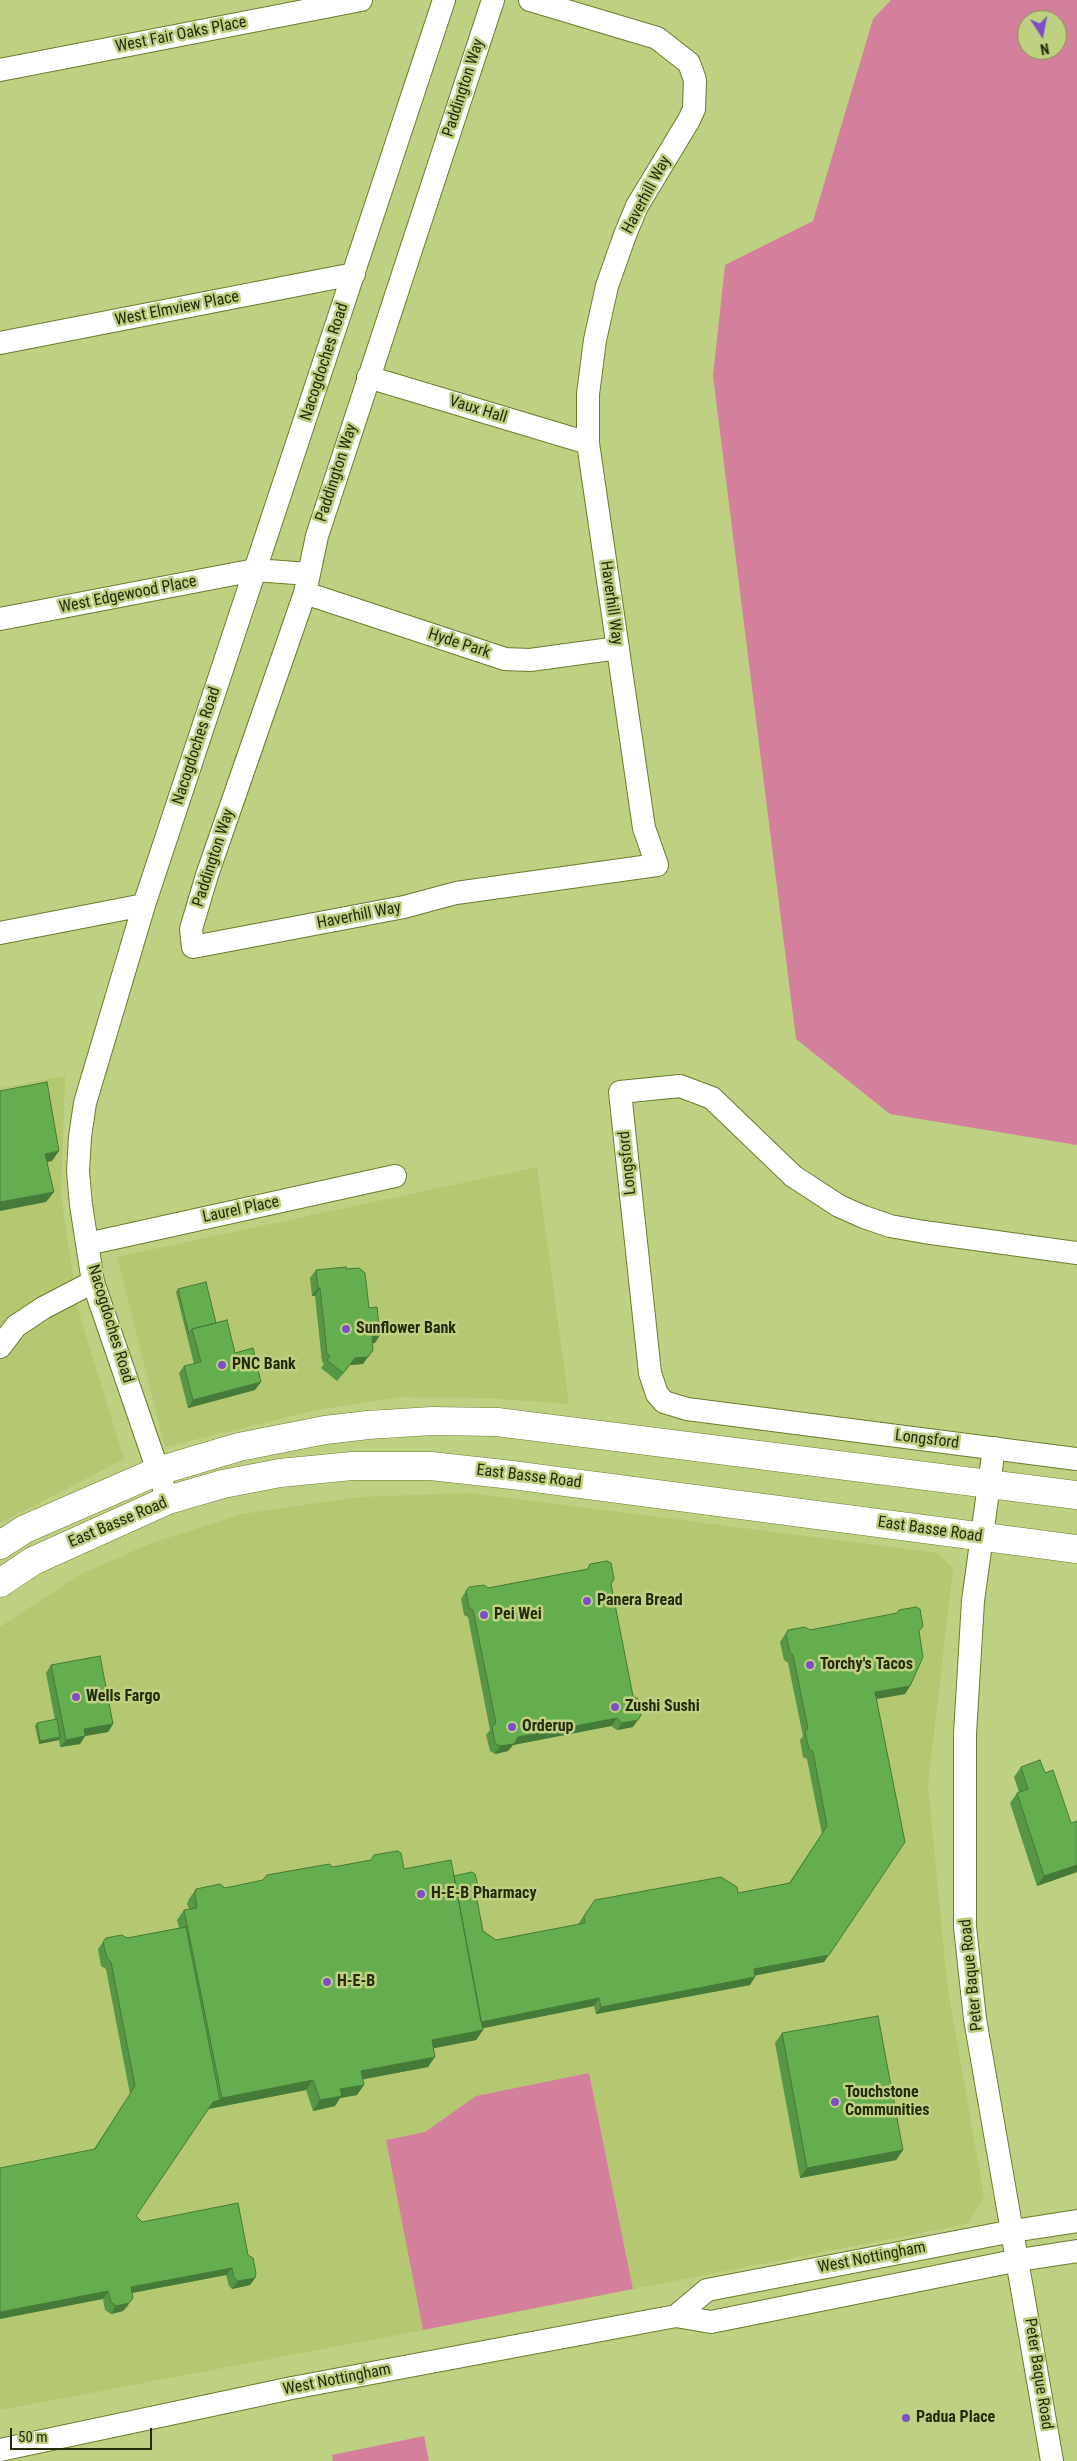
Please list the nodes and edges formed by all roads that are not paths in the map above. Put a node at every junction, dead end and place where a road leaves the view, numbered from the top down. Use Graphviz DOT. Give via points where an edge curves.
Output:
graph roads {
  1 [pos="361,0"];
  2 [pos="444,0"];
  3 [pos="493,0"];
  4 [pos="530,0"];
  5 [pos="0,70"];
  6 [pos="354,274"];
  7 [pos="0,343"];
  8 [pos="368,377"];
  9 [pos="588,443"];
  10 [pos="256,570"];
  11 [pos="307,583"];
  12 [pos="0,620"];
  13 [pos="618,648"];
  14 [pos="144,905"];
  15 [pos="0,933"];
  16 [pos="193,947"];
  17 [pos="395,1176"];
  18 [pos="87,1244"];
  19 [pos="1077,1253"];
  20 [pos="93,1282"];
  21 [pos="0,1347"];
  22 [pos="994,1448"];
  23 [pos="1077,1460"];
  24 [pos="158,1471"];
  25 [pos="989,1484"];
  26 [pos="1077,1495"];
  27 [pos="168,1500"];
  28 [pos="982,1536"];
  29 [pos="0,1545"];
  30 [pos="1077,1549"];
  31 [pos="0,1583"];
  32 [pos="1077,2221"];
  33 [pos="1014,2231"];
  34 [pos="1077,2251"];
  35 [pos="1019,2260"];
  36 [pos="676,2316"];
  37 [pos="0,2450"];
  38 [pos="1052,2461"];
  1 -- 5 [label="street, West Fair Oaks Place"];
  2 -- 6 [label="street, Nacogdoches Road"];
  3 -- 8 [label="street, Paddington Way"];
  4 -- 9 [label="street, Haverhill Way" via="657,38 689,63 695,80 694,109 637,206 607,286 590,376"];
  6 -- 7 [label="street, West Elmview Place"];
  6 -- 10 [label="street, Nacogdoches Road"];
  8 -- 9 [label="street, Vaux Hall"];
  8 -- 11 [label="street, Paddington Way" via="316,536"];
  9 -- 13 [label="street, Haverhill Way"];
  10 -- 11 [label="street, Hyde Park"];
  10 -- 12 [label="street, West Edgewood Place"];
  10 -- 14 [label="street, Nacogdoches Road"];
  11 -- 13 [label="street, Hyde Park" via="505,659 530,660"];
  11 -- 16 [label="street, Paddington Way" via="206,875 191,929"];
  13 -- 16 [label="street, Haverhill Way" via="644,828 657,865 456,893 404,907"];
  14 -- 15 [label="street"];
  14 -- 18 [label="street, Nacogdoches Road" via="85,1103 78,1171"];
  17 -- 18 [label="street, Laurel Place"];
  18 -- 20 [label="street, Nacogdoches Road"];
  19 -- 22 [label="street, Longsford" via="924,1232 864,1217 831,1202 793,1176 712,1098 680,1086 620,1092 650,1373 657,1394 664,1402 687,1409"];
  20 -- 21 [label="street" via="16,1326"];
  20 -- 24 [label="street, Nacogdoches Road"];
  22 -- 23 [label="street, Longsford"];
  22 -- 25 [label="street"];
  24 -- 25 [label="main road, East Basse Road" via="239,1447 325,1430 432,1420 496,1422"];
  24 -- 27 [label="street, Nacogdoches Road"];
  24 -- 29 [label="main road, East Basse Road" via="34,1525"];
  25 -- 26 [label="main road, East Basse Road"];
  25 -- 28 [label="street, Peter Baque Road"];
  27 -- 28 [label="main road, East Basse Road" via="222,1484 280,1473 352,1466 431,1466"];
  27 -- 31 [label="main road, East Basse Road" via="33,1561"];
  28 -- 30 [label="main road, East Basse Road"];
  28 -- 33 [label="street, Peter Baque Road" via="973,1600 965,1734 966,1927 975,2019"];
  32 -- 33 [label="street, West Nottingham"];
  33 -- 35 [label="street, Peter Baque Road"];
  33 -- 36 [label="street, West Nottingham" via="707,2290"];
  34 -- 35 [label="street, West Nottingham"];
  35 -- 36 [label="street, West Nottingham" via="711,2322"];
  35 -- 38 [label="street, Peter Baque Road"];
  36 -- 37 [label="street, West Nottingham" via="292,2388"];
}
